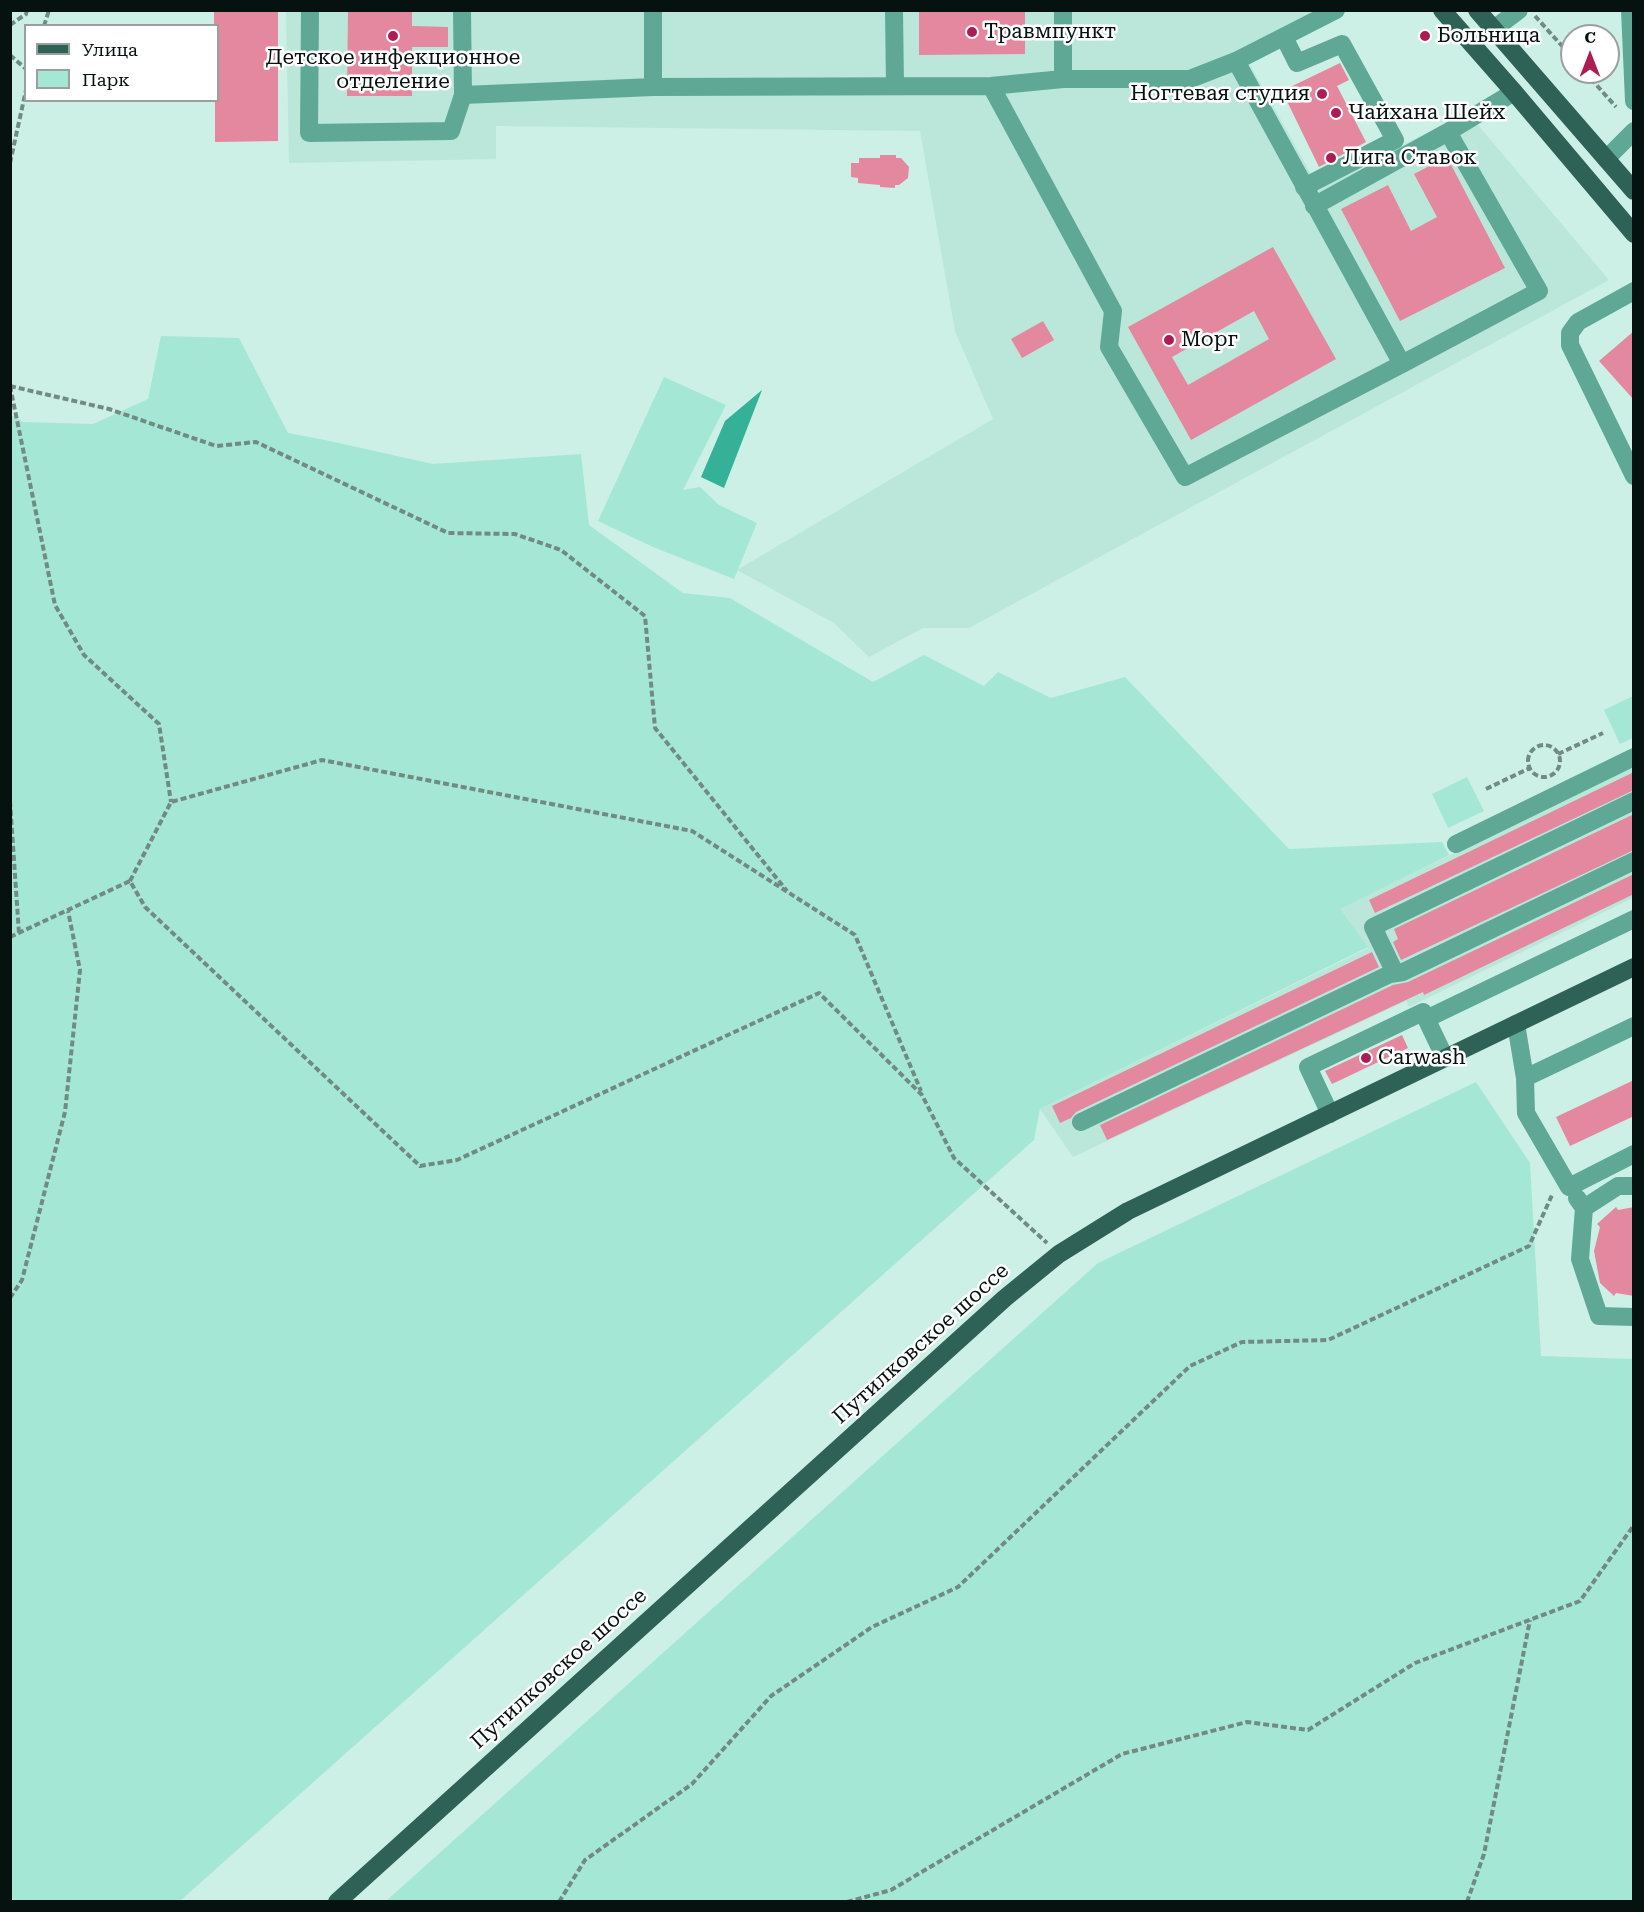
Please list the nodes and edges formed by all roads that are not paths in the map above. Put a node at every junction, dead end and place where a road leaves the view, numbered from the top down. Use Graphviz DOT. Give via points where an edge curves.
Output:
graph roads {
  1 [pos="310,10"];
  2 [pos="462,10"];
  3 [pos="653,10"];
  4 [pos="894,10"];
  5 [pos="1063,10"];
  6 [pos="1336,10"];
  7 [pos="1442,10"];
  8 [pos="1477,10"];
  9 [pos="1519,10"];
  10 [pos="1630,10"];
  11 [pos="1494,29"];
  12 [pos="1284,37"];
  13 [pos="1236,61"];
  14 [pos="1063,79"];
  15 [pos="895,86"];
  16 [pos="991,86"];
  17 [pos="653,87"];
  18 [pos="1514,92"];
  19 [pos="463,95"];
  20 [pos="1627,106"];
  21 [pos="1634,131"];
  22 [pos="1448,132"];
  23 [pos="1606,159"];
  24 [pos="1304,188"];
  25 [pos="1634,191"];
  26 [pos="1314,206"];
  27 [pos="1634,234"];
  28 [pos="1634,291"];
  29 [pos="1402,364"];
  30 [pos="1634,476"];
  31 [pos="1634,757"];
  32 [pos="1634,801"];
  33 [pos="1456,844"];
  34 [pos="1634,861"];
  35 [pos="1634,919"];
  36 [pos="1634,967"];
  37 [pos="1395,973"];
  38 [pos="1426,1019"];
  39 [pos="1516,1024"];
  40 [pos="1634,1026"];
  41 [pos="1445,1058"];
  42 [pos="1526,1078"];
  43 [pos="1330,1114"];
  44 [pos="1081,1122"];
  45 [pos="1634,1154"];
  46 [pos="1634,1186"];
  47 [pos="1569,1187"];
  48 [pos="1584,1208"];
  49 [pos="1634,1317"];
  50 [pos="337,1902"];
  1 -- 19 [label="lane" via="309,133 451,131"];
  2 -- 19 [label="lane"];
  3 -- 17 [label="lane"];
  4 -- 15 [label="lane"];
  5 -- 14 [label="lane"];
  6 -- 12 [label="lane"];
  7 -- 18 [label="main road"];
  8 -- 11 [label="main road"];
  9 -- 11 [label="lane"];
  10 -- 20 [label="lane"];
  11 -- 23 [label="main road"];
  12 -- 13 [label="lane"];
  12 -- 24 [label="lane" via="1297,63 1342,44 1395,140"];
  13 -- 14 [label="lane" via="1190,79"];
  13 -- 24 [label="lane"];
  14 -- 16 [label="lane"];
  15 -- 16 [label="lane"];
  15 -- 17 [label="lane"];
  16 -- 29 [label="lane" via="1113,310 1109,347 1185,477"];
  17 -- 19 [label="lane"];
  18 -- 22 [label="lane"];
  18 -- 27 [label="main road"];
  21 -- 23 [label="lane"];
  22 -- 26 [label="lane"];
  22 -- 29 [label="lane" via="1539,291"];
  23 -- 25 [label="main road"];
  24 -- 26 [label="lane"];
  26 -- 29 [label="lane"];
  28 -- 30 [label="lane" via="1578,322 1570,333 1570,345"];
  31 -- 33 [label="lane"];
  32 -- 37 [label="lane" via="1373,927"];
  34 -- 37 [label="lane"];
  35 -- 38 [label="lane"];
  36 -- 39 [label="main road, Путилковское шоссе"];
  37 -- 44 [label="lane"];
  38 -- 41 [label="lane"];
  38 -- 43 [label="lane" via="1423,1012 1308,1067"];
  39 -- 41 [label="main road, Путилковское шоссе"];
  39 -- 42 [label="lane"];
  40 -- 42 [label="lane"];
  41 -- 43 [label="main road, Путилковское шоссе"];
  42 -- 47 [label="lane" via="1526,1113"];
  43 -- 50 [label="main road, Путилковское шоссе" via="1128,1211 1059,1254 1005,1298"];
  45 -- 47 [label="lane"];
  46 -- 48 [label="lane" via="1618,1186"];
  47 -- 48 [label="lane"];
  48 -- 49 [label="lane" via="1580,1259 1599,1316"];
}
